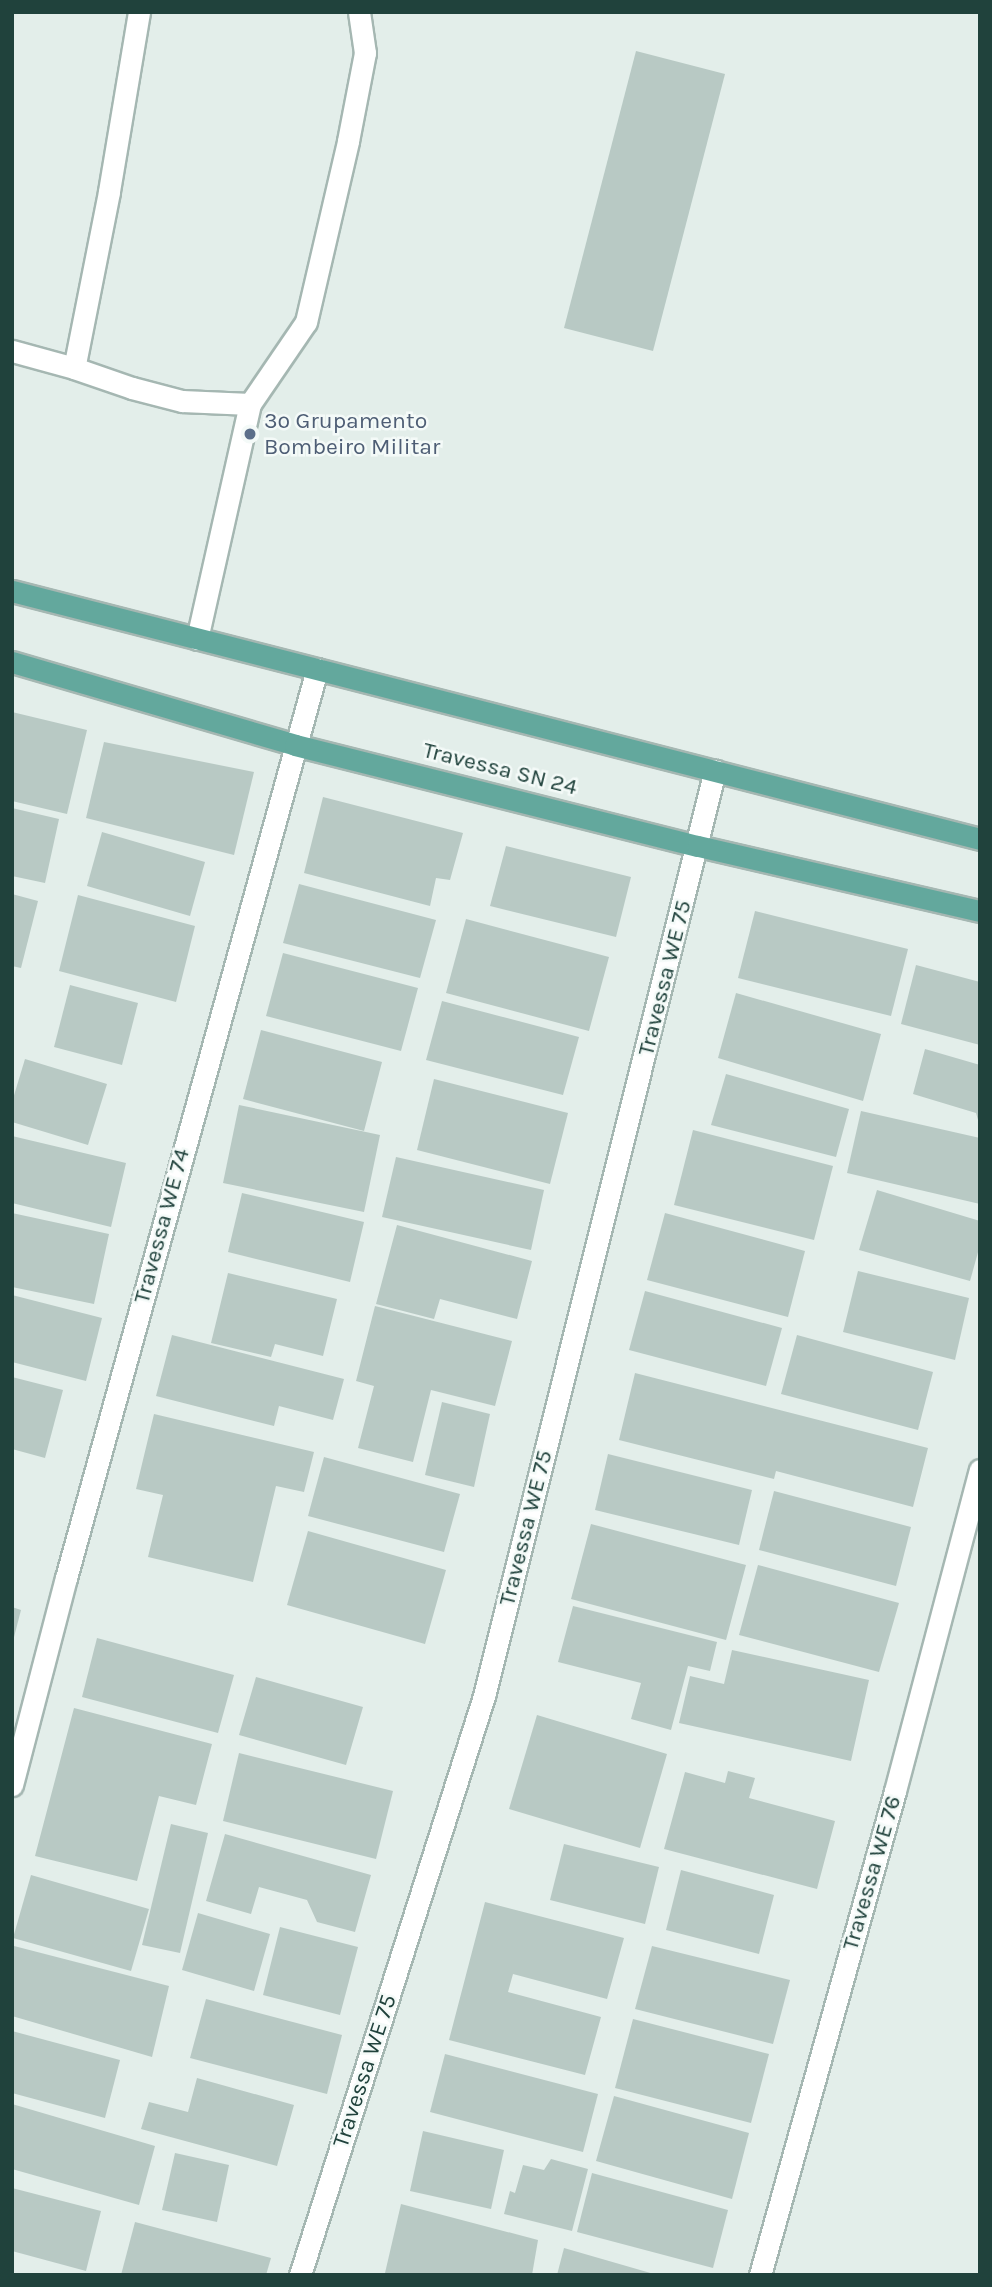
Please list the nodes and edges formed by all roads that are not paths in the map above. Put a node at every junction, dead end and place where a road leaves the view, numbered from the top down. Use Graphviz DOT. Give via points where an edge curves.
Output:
graph roads {
  1 [pos="139,12"];
  2 [pos="359,12"];
  3 [pos="12,351"];
  4 [pos="74,368"];
  5 [pos="250,404"];
  6 [pos="12,591"];
  7 [pos="197,639"];
  8 [pos="12,662"];
  9 [pos="317,669"];
  10 [pos="295,745"];
  11 [pos="715,770"];
  12 [pos="980,839"];
  13 [pos="698,846"];
  14 [pos="980,911"];
  15 [pos="980,1470"];
  16 [pos="12,1785"];
  17 [pos="300,2275"];
  18 [pos="760,2275"];
  1 -- 4 [label="street"];
  2 -- 5 [label="street" via="365,53 306,321"];
  3 -- 4 [label="street"];
  4 -- 5 [label="street" via="182,401"];
  5 -- 7 [label="street"];
  6 -- 7 [label="main road"];
  7 -- 9 [label="main road"];
  8 -- 10 [label="main road, Travessa SN 24"];
  9 -- 10 [label="street, Travessa WE 74"];
  9 -- 11 [label="main road"];
  10 -- 13 [label="main road, Travessa SN 24"];
  10 -- 16 [label="street, Travessa WE 74"];
  11 -- 12 [label="main road"];
  11 -- 13 [label="street, Travessa WE 75"];
  13 -- 14 [label="main road, Travessa SN 24"];
  13 -- 17 [label="street, Travessa WE 75" via="484,1696"];
  15 -- 18 [label="street, Travessa WE 76"];
}
